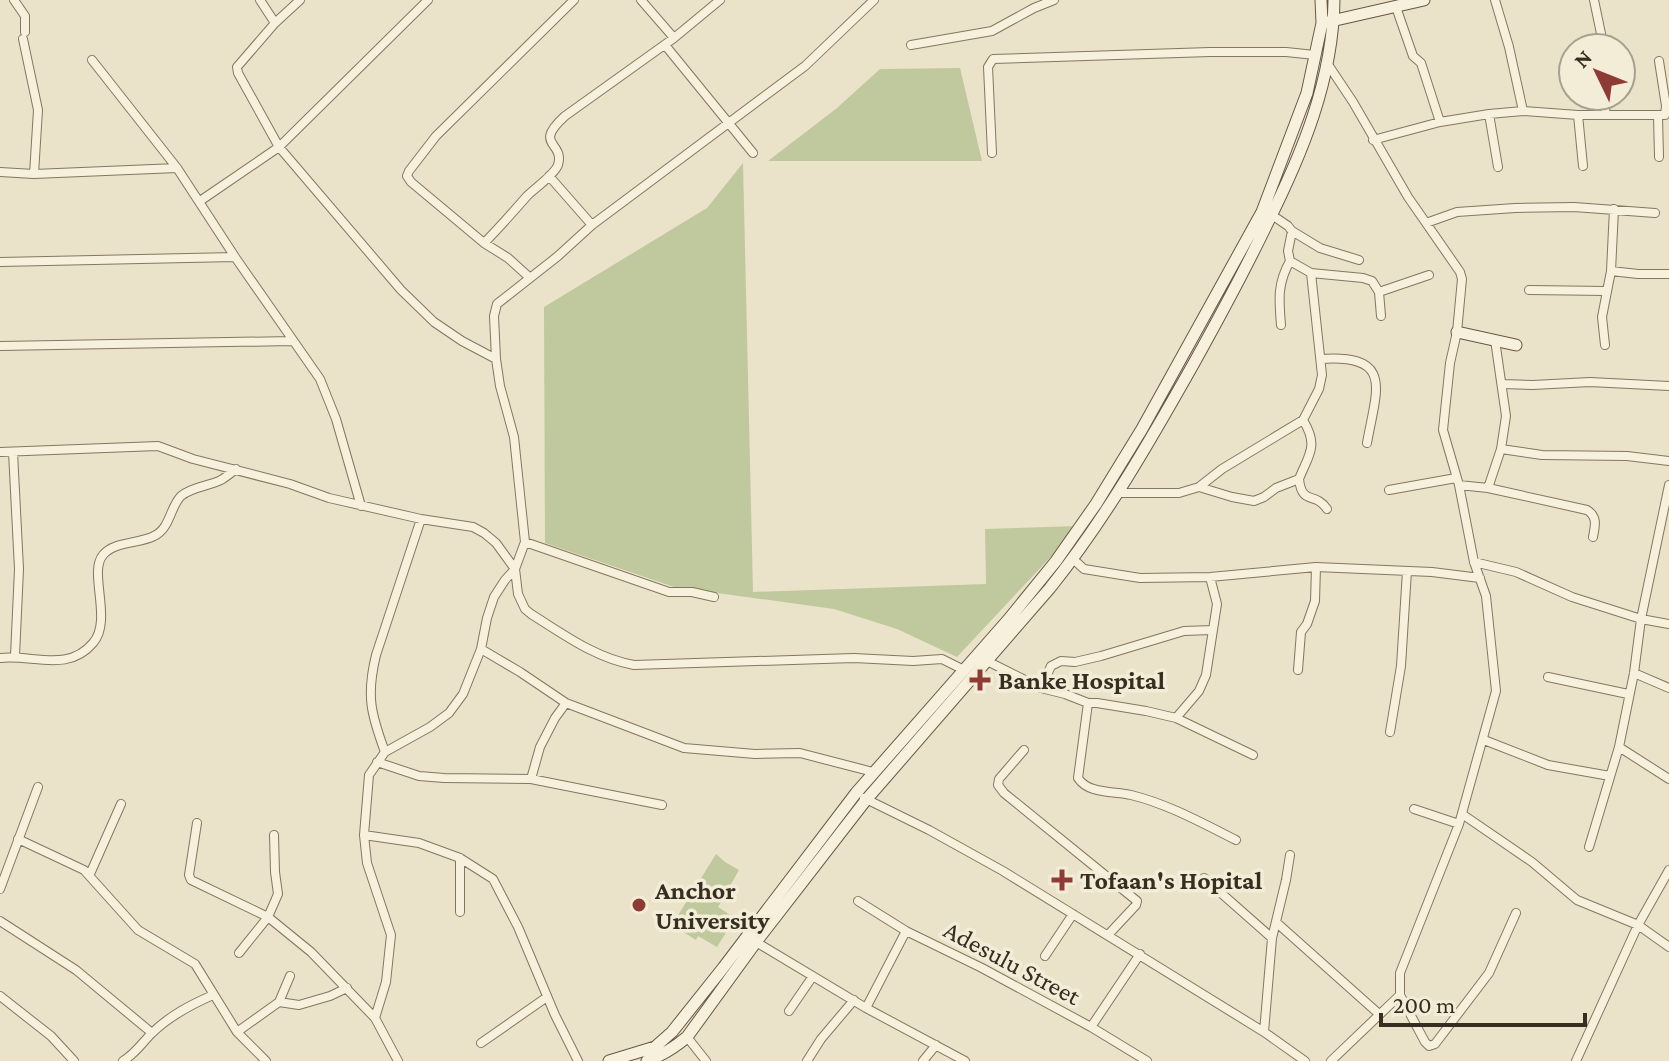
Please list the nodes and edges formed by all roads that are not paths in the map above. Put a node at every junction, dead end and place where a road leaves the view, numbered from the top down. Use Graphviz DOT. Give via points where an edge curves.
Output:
graph roads {
  1 [pos="14,0"];
  2 [pos="260,0"];
  3 [pos="300,0"];
  4 [pos="428,0"];
  5 [pos="573,0"];
  6 [pos="641,0"];
  7 [pos="720,0"];
  8 [pos="874,0"];
  9 [pos="1054,0"];
  10 [pos="1321,0"];
  11 [pos="1334,0"];
  12 [pos="1424,0"];
  13 [pos="1495,0"];
  14 [pos="1594,0"];
  15 [pos="1031,4"];
  16 [pos="1396,7"];
  17 [pos="1334,19"];
  18 [pos="275,23"];
  19 [pos="1322,23"];
  20 [pos="1601,32"];
  21 [pos="674,38"];
  22 [pos="665,45"];
  23 [pos="911,45"];
  24 [pos="1315,55"];
  25 [pos="92,60"];
  26 [pos="1659,61"];
  27 [pos="1326,62"];
  28 [pos="1523,111"];
  29 [pos="1489,114"];
  30 [pos="1605,114"];
  31 [pos="1578,115"];
  32 [pos="1664,116"];
  33 [pos="1440,122"];
  34 [pos="729,123"];
  35 [pos="1373,140"];
  36 [pos="279,147"];
  37 [pos="753,153"];
  38 [pos="992,153"];
  39 [pos="1659,157"];
  40 [pos="1583,166"];
  41 [pos="1498,167"];
  42 [pos="177,168"];
  43 [pos="0,172"];
  44 [pos="34,174"];
  45 [pos="549,176"];
  46 [pos="200,201"];
  47 [pos="1614,209"];
  48 [pos="1267,213"];
  49 [pos="1655,213"];
  50 [pos="1426,223"];
  51 [pos="592,225"];
  52 [pos="1292,231"];
  53 [pos="484,243"];
  54 [pos="235,257"];
  55 [pos="1359,260"];
  56 [pos="1290,261"];
  57 [pos="0,262"];
  58 [pos="1611,271"];
  59 [pos="1311,273"];
  60 [pos="1669,274"];
  61 [pos="1429,275"];
  62 [pos="529,277"];
  63 [pos="1529,290"];
  64 [pos="1606,291"];
  65 [pos="1379,292"];
  66 [pos="1381,316"];
  67 [pos="1281,325"];
  68 [pos="1457,332"];
  69 [pos="1495,340"];
  70 [pos="292,341"];
  71 [pos="1516,345"];
  72 [pos="1605,345"];
  73 [pos="0,346"];
  74 [pos="496,359"];
  75 [pos="1321,359"];
  76 [pos="1502,384"];
  77 [pos="1669,386"];
  78 [pos="1303,420"];
  79 [pos="1367,443"];
  80 [pos="1501,449"];
  81 [pos="0,452"];
  82 [pos="13,452"];
  83 [pos="1669,461"];
  84 [pos="236,469"];
  85 [pos="1299,479"];
  86 [pos="1457,481"];
  87 [pos="1669,485"];
  88 [pos="1199,487"];
  89 [pos="1488,488"];
  90 [pos="1389,490"];
  91 [pos="1118,493"];
  92 [pos="361,506"];
  93 [pos="1327,509"];
  94 [pos="1666,516"];
  95 [pos="421,519"];
  96 [pos="1593,537"];
  97 [pos="525,542"];
  98 [pos="1073,559"];
  99 [pos="1474,562"];
  100 [pos="1316,567"];
  101 [pos="515,569"];
  102 [pos="1407,571"];
  103 [pos="1210,577"];
  104 [pos="1480,578"];
  105 [pos="714,597"];
  106 [pos="1641,619"];
  107 [pos="1669,624"];
  108 [pos="1212,630"];
  109 [pos="481,649"];
  110 [pos="15,656"];
  111 [pos="0,658"];
  112 [pos="985,660"];
  113 [pos="964,670"];
  114 [pos="1298,670"];
  115 [pos="1634,673"];
  116 [pos="1548,677"];
  117 [pos="1041,688"];
  118 [pos="1669,688"];
  119 [pos="1628,694"];
  120 [pos="566,703"];
  121 [pos="1088,703"];
  122 [pos="1176,718"];
  123 [pos="1390,732"];
  124 [pos="1484,740"];
  125 [pos="1619,747"];
  126 [pos="1024,750"];
  127 [pos="385,752"];
  128 [pos="1253,755"];
  129 [pos="377,762"];
  130 [pos="873,772"];
  131 [pos="1610,776"];
  132 [pos="531,779"];
  133 [pos="1669,779"];
  134 [pos="38,787"];
  135 [pos="861,796"];
  136 [pos="121,804"];
  137 [pos="662,805"];
  138 [pos="1414,809"];
  139 [pos="1462,814"];
  140 [pos="197,823"];
  141 [pos="1459,824"];
  142 [pos="274,835"];
  143 [pos="364,835"];
  144 [pos="18,839"];
  145 [pos="1236,840"];
  146 [pos="1589,847"];
  147 [pos="1290,855"];
  148 [pos="460,858"];
  149 [pos="1669,870"];
  150 [pos="90,874"];
  151 [pos="1204,878"];
  152 [pos="0,889"];
  153 [pos="858,901"];
  154 [pos="460,912"];
  155 [pos="1516,913"];
  156 [pos="1073,914"];
  157 [pos="268,917"];
  158 [pos="0,921"];
  159 [pos="1277,923"];
  160 [pos="1638,925"];
  161 [pos="906,931"];
  162 [pos="1108,935"];
  163 [pos="1272,938"];
  164 [pos="756,942"];
  165 [pos="1669,947"];
  166 [pos="239,953"];
  167 [pos="1140,954"];
  168 [pos="1045,956"];
  169 [pos="290,976"];
  170 [pos="813,976"];
  171 [pos="347,988"];
  172 [pos="213,995"];
  173 [pos="1400,995"];
  174 [pos="0,996"];
  175 [pos="547,997"];
  176 [pos="854,1000"];
  177 [pos="279,1002"];
  178 [pos="866,1008"];
  179 [pos="789,1011"];
  180 [pos="1379,1014"];
  181 [pos="375,1018"];
  182 [pos="1091,1027"];
  183 [pos="237,1032"];
  184 [pos="1264,1032"];
  185 [pos="152,1033"];
  186 [pos="687,1037"];
  187 [pos="481,1043"];
  188 [pos="936,1045"];
  189 [pos="653,1060"];
  190 [pos="74,1061"];
  191 [pos="123,1061"];
  192 [pos="266,1061"];
  193 [pos="398,1061"];
  194 [pos="578,1061"];
  195 [pos="609,1061"];
  196 [pos="706,1061"];
  197 [pos="807,1061"];
  198 [pos="923,1061"];
  199 [pos="965,1061"];
  200 [pos="1147,1061"];
  201 [pos="1305,1061"];
  202 [pos="1331,1061"];
  203 [pos="1576,1061"];
  1 -- 44 [label="street" via="25,16 38,110"];
  2 -- 18 [label="street"];
  3 -- 18 [label="street"];
  4 -- 36 [label="street"];
  5 -- 53 [label="street" via="436,136 407,174"];
  6 -- 21 [label="street"];
  7 -- 21 [label="street"];
  8 -- 34 [label="street" via="805,66"];
  9 -- 15 [label="street"];
  10 -- 19 [label="street"];
  11 -- 17 [label="street"];
  12 -- 16 [label="street"];
  13 -- 28 [label="street"];
  14 -- 20 [label="street"];
  15 -- 23 [label="street" via="992,31"];
  16 -- 17 [label="street"];
  16 -- 33 [label="street"];
  17 -- 19 [label="street"];
  17 -- 27 [label="street"];
  18 -- 36 [label="street" via="237,67"];
  19 -- 24 [label="street"];
  21 -- 22 [label="street"];
  22 -- 34 [label="street"];
  22 -- 45 [label="street" via="553,127 549,138 559,160"];
  24 -- 38 [label="street" via="1210,52 993,59 988,67"];
  24 -- 48 [label="street"];
  25 -- 42 [label="street"];
  26 -- 32 [label="street"];
  27 -- 35 [label="street"];
  27 -- 48 [label="street" via="1310,129"];
  28 -- 29 [label="street"];
  28 -- 31 [label="street"];
  29 -- 33 [label="street"];
  29 -- 41 [label="street"];
  30 -- 31 [label="street"];
  30 -- 32 [label="street"];
  31 -- 40 [label="street"];
  32 -- 39 [label="street"];
  33 -- 35 [label="street"];
  34 -- 37 [label="street"];
  34 -- 51 [label="street"];
  35 -- 50 [label="street"];
  36 -- 46 [label="street"];
  36 -- 74 [label="street" via="401,290 434,322"];
  42 -- 44 [label="street"];
  42 -- 46 [label="street"];
  43 -- 44 [label="street"];
  45 -- 51 [label="street"];
  45 -- 53 [label="street"];
  46 -- 54 [label="street"];
  47 -- 49 [label="street"];
  47 -- 50 [label="street" via="1457,212"];
  47 -- 58 [label="street"];
  48 -- 52 [label="street"];
  48 -- 91 [label="street" via="1237,287"];
  48 -- 113 [label="street" via="1096,504 1056,561"];
  50 -- 68 [label="street" via="1462,279"];
  51 -- 62 [label="street"];
  52 -- 55 [label="street" via="1320,248"];
  52 -- 56 [label="street"];
  53 -- 62 [label="street"];
  54 -- 57 [label="street"];
  54 -- 70 [label="street"];
  56 -- 59 [label="street"];
  56 -- 67 [label="street" via="1280,286"];
  58 -- 60 [label="street"];
  58 -- 64 [label="street"];
  59 -- 65 [label="street" via="1363,278"];
  59 -- 75 [label="street"];
  61 -- 65 [label="street"];
  62 -- 74 [label="street" via="495,308"];
  63 -- 64 [label="street"];
  64 -- 72 [label="street"];
  65 -- 66 [label="street"];
  68 -- 69 [label="street"];
  68 -- 86 [label="street" via="1443,430"];
  69 -- 71 [label="street"];
  69 -- 76 [label="street"];
  70 -- 73 [label="street"];
  70 -- 92 [label="street" via="320,379"];
  74 -- 97 [label="street" via="514,437"];
  75 -- 78 [label="street" via="1319,389"];
  75 -- 79 [label="street" via="1345,357 1363,362 1373,373 1376,387"];
  76 -- 77 [label="street"];
  76 -- 80 [label="street" via="1506,416"];
  78 -- 85 [label="street" via="1312,445"];
  78 -- 88 [label="street"];
  80 -- 83 [label="street"];
  80 -- 89 [label="street"];
  81 -- 82 [label="street"];
  82 -- 84 [label="street" via="158,446"];
  82 -- 110 [label="street" via="19,569"];
  84 -- 92 [label="street"];
  84 -- 110 [label="street" via="180,497 155,536 105,552 98,563 101,628 83,652 54,661"];
  85 -- 88 [label="street" via="1254,501"];
  85 -- 93 [label="street" via="1303,495"];
  86 -- 89 [label="street"];
  86 -- 90 [label="street"];
  86 -- 99 [label="street"];
  87 -- 94 [label="street"];
  88 -- 91 [label="street" via="1179,493"];
  89 -- 96 [label="street" via="1587,510 1595,519"];
  91 -- 98 [label="street"];
  92 -- 95 [label="street"];
  94 -- 106 [label="street"];
  95 -- 101 [label="street" via="473,527 496,543"];
  95 -- 127 [label="street" via="371,676 374,721"];
  97 -- 101 [label="street"];
  97 -- 105 [label="street" via="669,592"];
  98 -- 103 [label="street" via="1084,569 1140,578"];
  98 -- 112 [label="street"];
  99 -- 104 [label="street"];
  99 -- 106 [label="street" via="1516,572"];
  100 -- 102 [label="street"];
  100 -- 103 [label="street"];
  100 -- 114 [label="street" via="1315,601 1301,632"];
  101 -- 109 [label="street" via="494,597"];
  101 -- 113 [label="street" via="525,609 590,650 623,663 942,659"];
  102 -- 104 [label="street"];
  102 -- 123 [label="street" via="1401,666"];
  103 -- 108 [label="street" via="1217,604"];
  104 -- 124 [label="street" via="1496,691"];
  106 -- 107 [label="street"];
  106 -- 115 [label="street"];
  108 -- 117 [label="street" via="1184,631 1101,656 1061,661 1051,666"];
  108 -- 122 [label="street" via="1206,675"];
  109 -- 120 [label="street"];
  109 -- 127 [label="street" via="463,694 449,713"];
  110 -- 111 [label="street"];
  112 -- 117 [label="street"];
  112 -- 135 [label="street"];
  113 -- 130 [label="street"];
  115 -- 118 [label="street"];
  115 -- 119 [label="street"];
  116 -- 119 [label="street"];
  117 -- 121 [label="street"];
  119 -- 125 [label="street"];
  120 -- 130 [label="street" via="684,748 800,753"];
  120 -- 132 [label="street" via="540,747"];
  121 -- 122 [label="street"];
  121 -- 145 [label="street" via="1078,778 1082,784 1153,800"];
  122 -- 128 [label="street"];
  124 -- 131 [label="street" via="1548,765"];
  124 -- 139 [label="street"];
  125 -- 131 [label="street"];
  125 -- 133 [label="street"];
  126 -- 162 [label="street" via="998,785 1137,901"];
  127 -- 129 [label="street"];
  129 -- 132 [label="street" via="419,776"];
  129 -- 143 [label="street" via="369,775"];
  130 -- 135 [label="street"];
  131 -- 146 [label="street"];
  132 -- 137 [label="street"];
  134 -- 144 [label="street"];
  135 -- 156 [label="street"];
  135 -- 164 [label="street"];
  135 -- 195 [label="street" via="672,1032 655,1047"];
  136 -- 150 [label="street"];
  138 -- 141 [label="street"];
  139 -- 141 [label="street"];
  139 -- 160 [label="street" via="1577,900"];
  140 -- 157 [label="street" via="191,880"];
  141 -- 173 [label="street" via="1404,960"];
  142 -- 157 [label="street" via="278,894"];
  143 -- 148 [label="street" via="419,843"];
  143 -- 181 [label="street" via="367,863 391,935"];
  144 -- 150 [label="street"];
  144 -- 152 [label="street"];
  147 -- 159 [label="street"];
  148 -- 154 [label="street"];
  148 -- 175 [label="street" via="496,884"];
  149 -- 160 [label="street"];
  150 -- 172 [label="street" via="138,930 195,964"];
  151 -- 163 [label="street"];
  153 -- 161 [label="street, Adesulu Street"];
  155 -- 173 [label="street" via="1489,973 1435,1044 1425,1042"];
  156 -- 162 [label="street"];
  156 -- 168 [label="street"];
  157 -- 166 [label="street"];
  157 -- 171 [label="street"];
  158 -- 185 [label="street" via="76,970"];
  159 -- 163 [label="street"];
  159 -- 180 [label="street"];
  160 -- 165 [label="street"];
  160 -- 203 [label="street"];
  161 -- 178 [label="street"];
  161 -- 182 [label="street, Adesulu Street"];
  162 -- 167 [label="street"];
  163 -- 184 [label="street"];
  164 -- 170 [label="street"];
  164 -- 186 [label="street"];
  167 -- 182 [label="street"];
  167 -- 184 [label="street"];
  169 -- 177 [label="street"];
  170 -- 176 [label="street"];
  170 -- 179 [label="street"];
  171 -- 177 [label="street" via="299,1005"];
  171 -- 181 [label="street"];
  172 -- 183 [label="street"];
  172 -- 185 [label="street" via="182,1009"];
  173 -- 180 [label="street"];
  174 -- 190 [label="street"];
  175 -- 187 [label="street"];
  175 -- 194 [label="street"];
  176 -- 178 [label="street"];
  176 -- 197 [label="street"];
  177 -- 183 [label="street"];
  178 -- 188 [label="street"];
  180 -- 202 [label="street"];
  181 -- 193 [label="street"];
  182 -- 200 [label="street, Adesulu Street"];
  183 -- 192 [label="street"];
  184 -- 201 [label="street"];
  185 -- 191 [label="street"];
  186 -- 189 [label="street"];
  186 -- 196 [label="street"];
  188 -- 198 [label="street"];
  188 -- 199 [label="street"];
}
